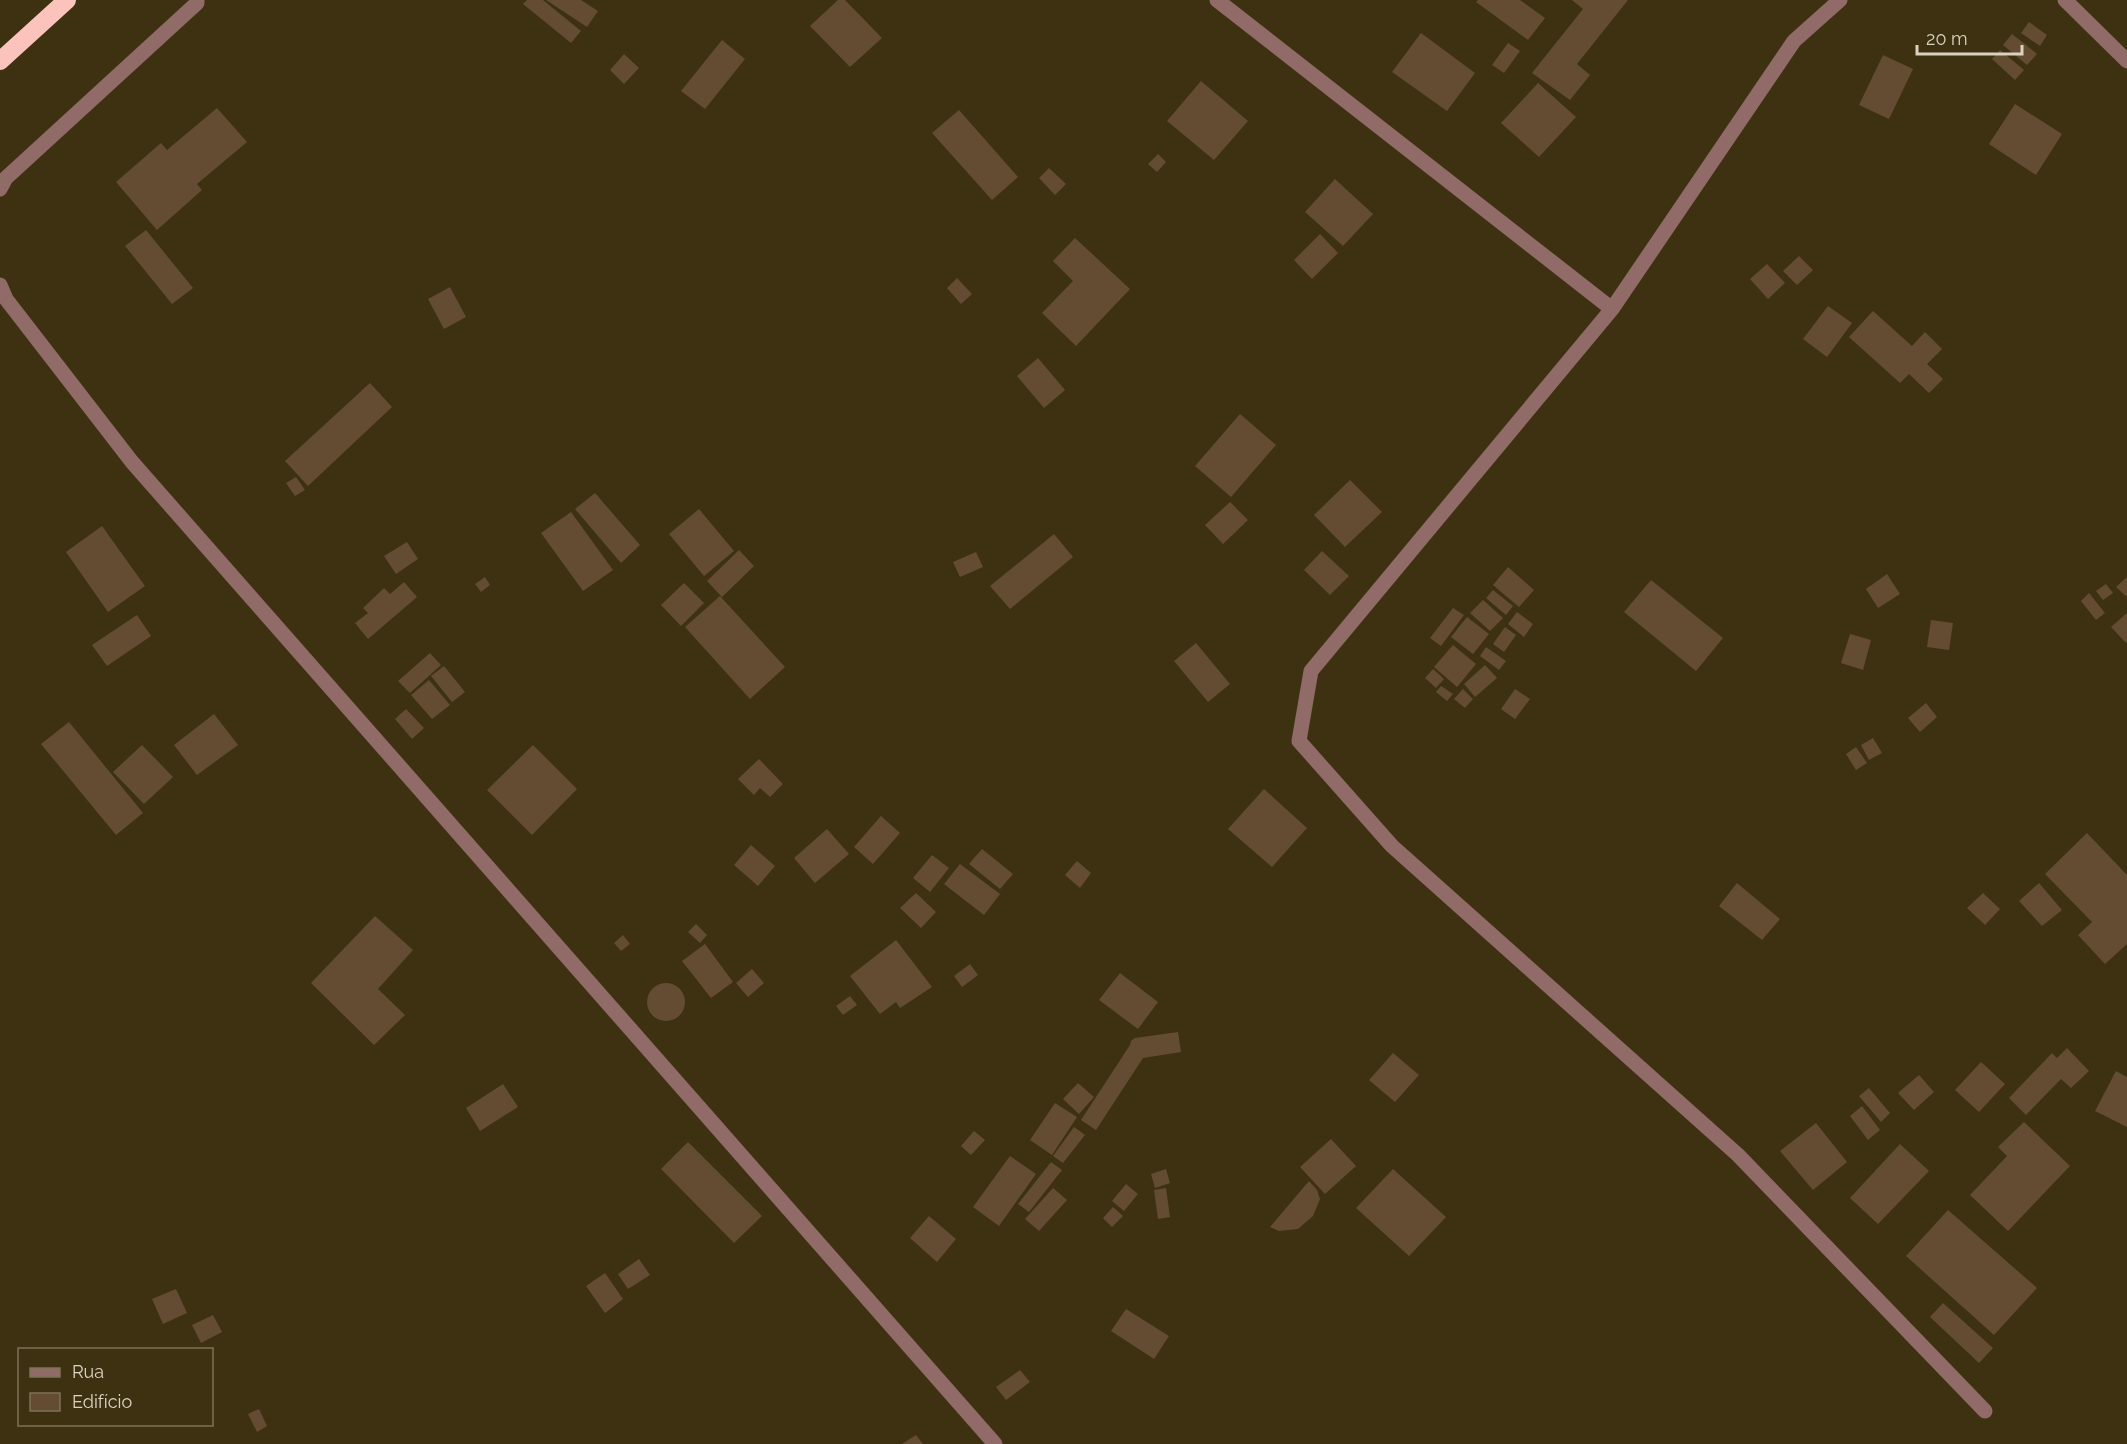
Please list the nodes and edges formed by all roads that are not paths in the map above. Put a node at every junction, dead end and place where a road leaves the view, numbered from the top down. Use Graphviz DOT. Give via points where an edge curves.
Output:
graph roads {
  1 [pos="68,0"];
  2 [pos="197,0"];
  3 [pos="1217,0"];
  4 [pos="1840,0"];
  5 [pos="2065,0"];
  6 [pos="0,61"];
  7 [pos="2127,61"];
  8 [pos="0,189"];
  9 [pos="0,285"];
  10 [pos="1612,309"];
  11 [pos="1986,1411"];
  12 [pos="995,1444"];
  1 -- 6 [label="highway"];
  2 -- 8 [label="street" via="6,178"];
  3 -- 10 [label="street"];
  4 -- 10 [label="street" via="1794,41"];
  5 -- 7 [label="street"];
  9 -- 12 [label="street" via="6,299 132,462"];
  10 -- 11 [label="street" via="1311,671 1299,741 1392,846 1738,1155"];
}
